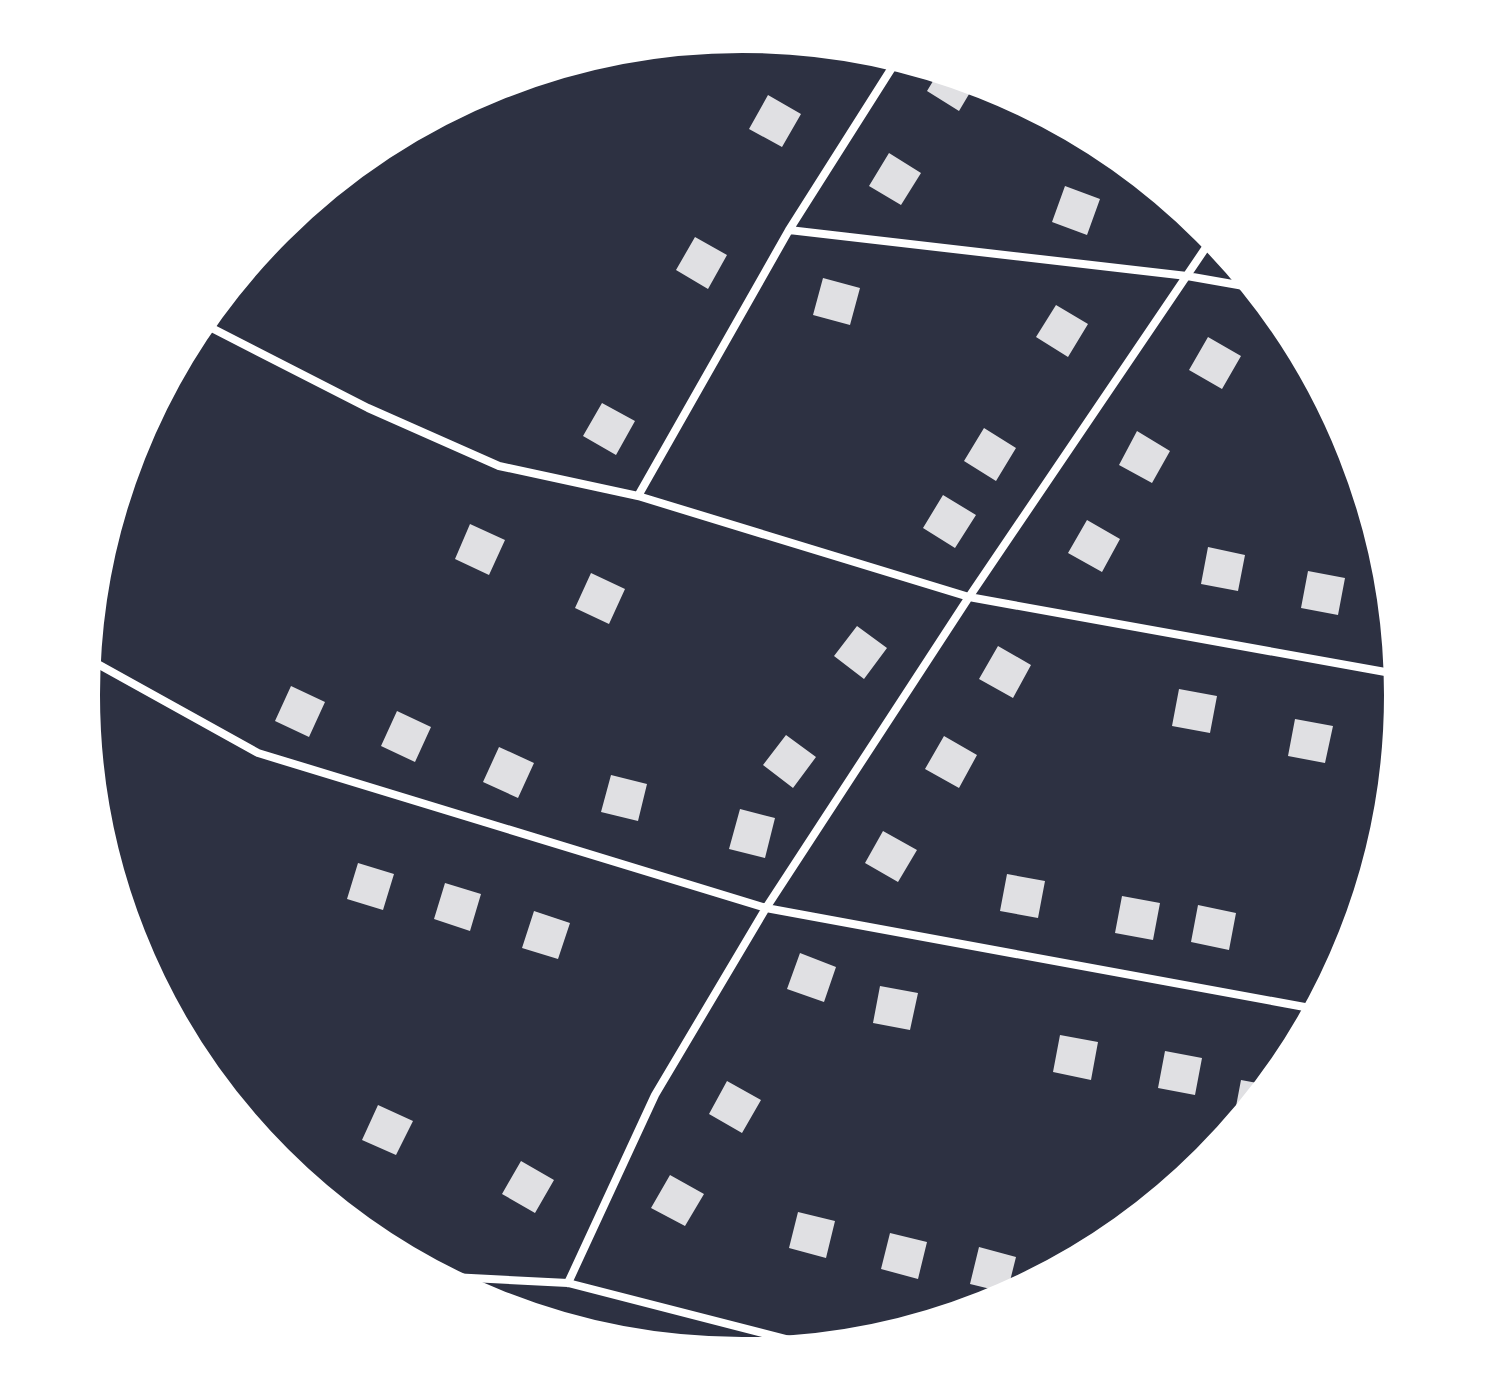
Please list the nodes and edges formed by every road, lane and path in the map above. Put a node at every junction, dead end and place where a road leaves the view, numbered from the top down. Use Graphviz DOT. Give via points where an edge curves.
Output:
graph roads {
  1 [pos="893,66"];
  2 [pos="789,230"];
  3 [pos="1207,246"];
  4 [pos="1187,276"];
  5 [pos="1243,286"];
  6 [pos="210,327"];
  7 [pos="638,496"];
  8 [pos="969,597"];
  9 [pos="96,663"];
  10 [pos="1389,673"];
  11 [pos="766,908"];
  12 [pos="1309,1008"];
  13 [pos="459,1277"];
  14 [pos="568,1283"];
  15 [pos="794,1341"];
  1 -- 2 [label="street"];
  2 -- 4 [label="street"];
  2 -- 7 [label="street"];
  3 -- 4 [label="street"];
  4 -- 5 [label="street"];
  4 -- 8 [label="street"];
  6 -- 7 [label="street" via="368,408 499,466"];
  7 -- 8 [label="street"];
  8 -- 10 [label="street"];
  8 -- 11 [label="street"];
  9 -- 11 [label="street" via="258,753"];
  11 -- 12 [label="street"];
  11 -- 14 [label="street" via="655,1095"];
  13 -- 14 [label="street"];
  14 -- 15 [label="street"];
}
